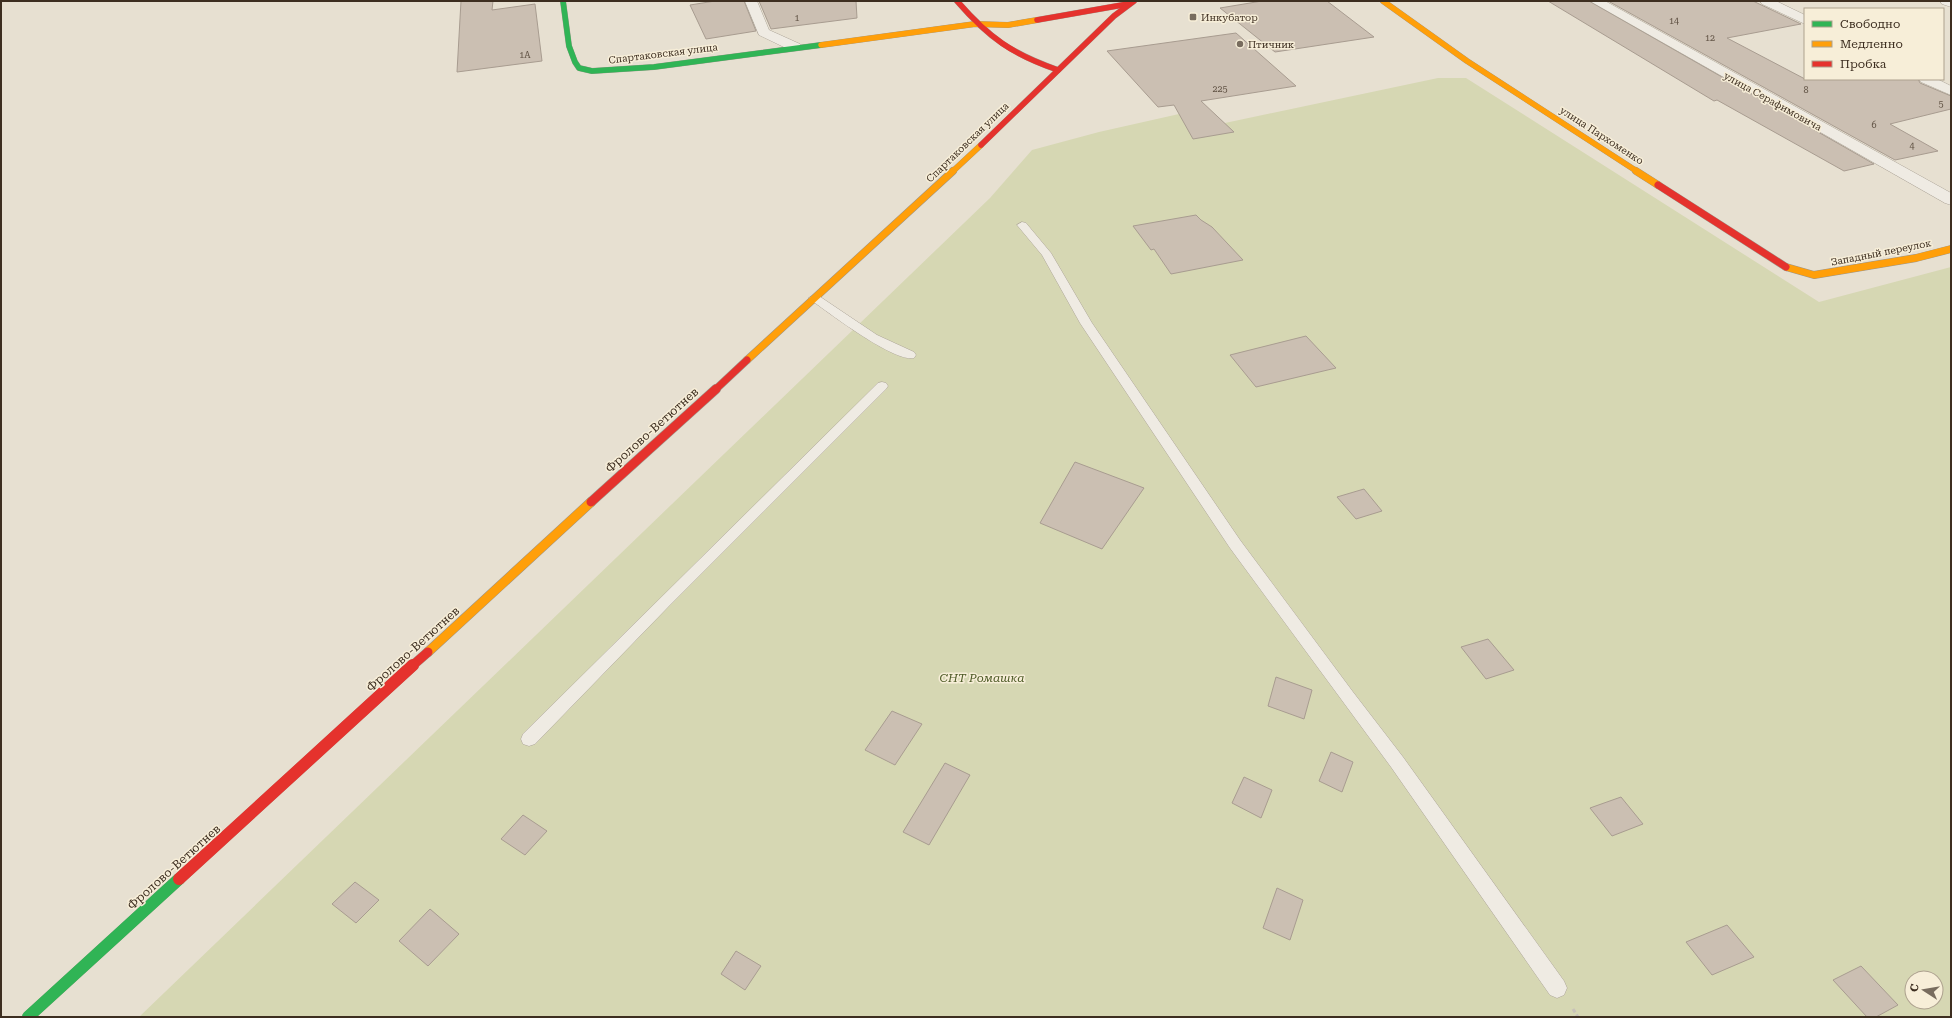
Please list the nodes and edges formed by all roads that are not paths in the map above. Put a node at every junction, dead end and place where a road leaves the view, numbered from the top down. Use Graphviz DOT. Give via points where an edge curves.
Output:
graph roads {
  1 [pos="563,1"];
  2 [pos="752,1"];
  3 [pos="957,1"];
  4 [pos="1383,1"];
  5 [pos="1596,1"];
  6 [pos="1766,1"];
  7 [pos="1946,1"];
  8 [pos="1131,3"];
  9 [pos="1951,3"];
  10 [pos="1804,20"];
  11 [pos="975,24"];
  12 [pos="795,47"];
  13 [pos="1058,70"];
  14 [pos="1928,80"];
  15 [pos="1951,91"];
  16 [pos="1951,200"];
  17 [pos="1022,225"];
  18 [pos="1951,248"];
  19 [pos="1814,275"];
  20 [pos="815,298"];
  21 [pos="910,355"];
  22 [pos="882,386"];
  23 [pos="529,739"];
  24 [pos="1557,988"];
  25 [pos="28,1017"];
  1 -- 12 [label="street, Спартаковская улица" via="571,56 580,69 590,72 632,70"];
  2 -- 12 [label="street" via="764,32"];
  3 -- 11 [label="street"];
  4 -- 19 [label="street, улица Пархоменко" via="1467,61 1781,264"];
  5 -- 16 [label="street, улица Серафимовича"];
  6 -- 10 [label="street"];
  7 -- 9 [label="street"];
  8 -- 11 [label="street, Спартаковская улица" via="1008,25"];
  8 -- 13 [label="street, Спартаковская улица"];
  11 -- 12 [label="street, Спартаковская улица"];
  11 -- 13 [label="street" via="992,40 1013,54"];
  13 -- 20 [label="street, Спартаковская улица" via="972,154"];
  14 -- 15 [label="street"];
  17 -- 24 [label="lane" via="1046,253 1086,323 1236,544 1397,762"];
  18 -- 19 [label="street, Западный переулок" via="1916,258"];
  20 -- 21 [label="lane" via="873,338"];
  20 -- 25 [label="street, Фролово-Ветютнев"];
  22 -- 23 [label="lane" via="680,585"];
}
